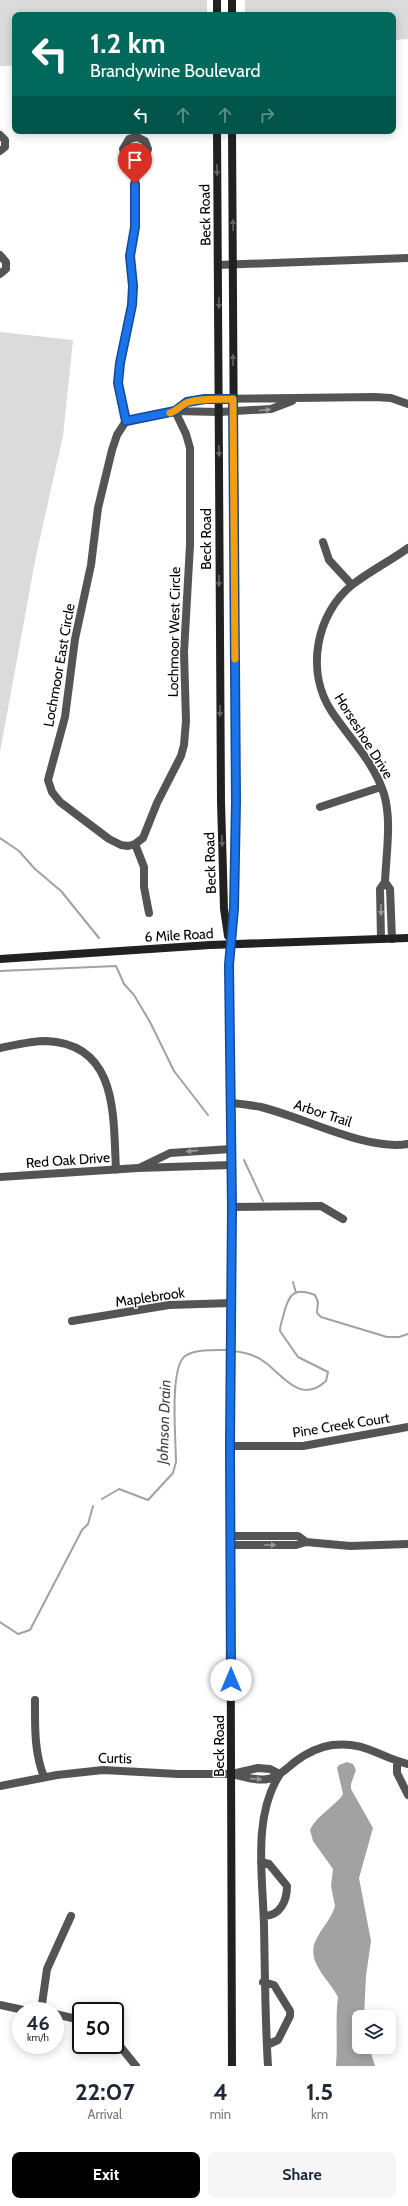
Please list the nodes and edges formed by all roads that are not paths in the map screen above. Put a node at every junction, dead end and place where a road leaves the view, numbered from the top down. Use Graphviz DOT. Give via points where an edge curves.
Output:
graph roads {
  1 [pos="217,0"];
  2 [pos="232,0"];
  3 [pos="217,12"];
  4 [pos="232,12"];
  5 [pos="0,134"];
  6 [pos="217,134"];
  7 [pos="232,134"];
  8 [pos="0,151"];
  9 [pos="135,169"];
  10 [pos="0,255"];
  11 [pos="408,258"];
  12 [pos="218,264"];
  13 [pos="234,264"];
  14 [pos="0,274"];
  15 [pos="233,399"];
  16 [pos="218,400"];
  17 [pos="295,400"];
  18 [pos="408,404"];
  19 [pos="175,411"];
  20 [pos="219,412"];
  21 [pos="234,412"];
  22 [pos="126,421"];
  23 [pos="323,542"];
  24 [pos="408,548"];
  25 [pos="352,585"];
  26 [pos="381,786"];
  27 [pos="320,807"];
  28 [pos="135,844"];
  29 [pos="385,882"];
  30 [pos="149,913"];
  31 [pos="408,938"];
  32 [pos="382,939"];
  33 [pos="392,939"];
  34 [pos="230,946"];
  35 [pos="0,959"];
  36 [pos="0,1048"];
  37 [pos="231,1103"];
  38 [pos="408,1144"];
  39 [pos="231,1149"];
  40 [pos="231,1165"];
  41 [pos="138,1168"];
  42 [pos="116,1170"];
  43 [pos="0,1177"];
  44 [pos="232,1207"];
  45 [pos="343,1219"];
  46 [pos="232,1303"];
  47 [pos="72,1321"];
  48 [pos="408,1427"];
  49 [pos="230,1446"];
  50 [pos="230,1536"];
  51 [pos="306,1542"];
  52 [pos="408,1544"];
  53 [pos="230,1545"];
  54 [pos="35,1700"];
  55 [pos="397,1761"];
  56 [pos="408,1764"];
  57 [pos="232,1774"];
  58 [pos="280,1774"];
  59 [pos="44,1777"];
  60 [pos="0,1786"];
  61 [pos="408,1795"];
  62 [pos="261,1862"];
  63 [pos="71,1916"];
  64 [pos="264,1916"];
  65 [pos="263,1982"];
  66 [pos="43,2002"];
  67 [pos="0,2005"];
  68 [pos="12,2008"];
  69 [pos="267,2045"];
  70 [pos="124,2051"];
  71 [pos="136,2066"];
  72 [pos="232,2066"];
  73 [pos="268,2066"];
  1 -- 3 [label="main road"];
  2 -- 4 [label="main road"];
  5 -- 8 [label="street" via="5,140 5,147"];
  6 -- 12 [label="main road, Beck Road, one-way"];
  13 -- 7 [label="main road, Beck Road, one-way"];
  9 -- 22 [label="street" via="135,227 130,256 132,305 118,383"];
  10 -- 14 [label="street" via="6,262 6,269"];
  11 -- 13 [label="street"];
  12 -- 13 [label="street"];
  12 -- 16 [label="main road, Beck Road, one-way"];
  15 -- 13 [label="main road, Beck Road, one-way"];
  15 -- 16 [label="street"];
  15 -- 17 [label="street"];
  15 -- 21 [label="main road, Beck Road"];
  16 -- 19 [label="street" via="187,402"];
  16 -- 20 [label="main road, Beck Road"];
  17 -- 18 [label="street" via="375,397 391,398"];
  21 -- 17 [label="street, one-way" via="271,409"];
  19 -- 20 [label="street"];
  19 -- 22 [label="street"];
  19 -- 28 [label="street, Lochmoor West Circle" via="190,448 184,745 157,803 149,827 143,838"];
  20 -- 21 [label="street"];
  20 -- 34 [label="main road, Beck Road, one-way" via="221,808 224,909"];
  21 -- 34 [label="main road, Beck Road" via="236,801 234,908"];
  22 -- 28 [label="street, Lochmoor East Circle" via="117,435 112,450 98,508 91,565 75,639 65,717 48,780 52,792 60,802 109,839 121,845"];
  23 -- 25 [label="street" via="330,560"];
  24 -- 25 [label="street, Horseshoe Drive"];
  25 -- 26 [label="street, Horseshoe Drive" via="329,612 323,627 317,648 319,680 331,711 372,768"];
  26 -- 27 [label="street"];
  26 -- 29 [label="street, Horseshoe Drive" via="388,817"];
  28 -- 30 [label="street" via="144,867 144,887"];
  29 -- 32 [label="street, Horseshoe Drive, one-way" via="380,889"];
  29 -- 33 [label="street, Horseshoe Drive" via="390,889"];
  31 -- 33 [label="main road, 6 Mile Road"];
  32 -- 33 [label="main road, 6 Mile Road"];
  32 -- 34 [label="main road, 6 Mile Road"];
  34 -- 35 [label="main road, 6 Mile Road" via="153,948"];
  34 -- 37 [label="main road, Beck Road"];
  36 -- 42 [label="street" via="43,1041 53,1042 79,1051 94,1063 105,1078 111,1096"];
  37 -- 38 [label="street, Arbor Trail" via="261,1108 374,1142"];
  37 -- 39 [label="main road, Beck Road"];
  39 -- 40 [label="main road, Beck Road"];
  39 -- 41 [label="street, Red Oak Drive, one-way" via="170,1153"];
  40 -- 41 [label="street, Red Oak Drive"];
  40 -- 44 [label="main road, Beck Road"];
  41 -- 42 [label="street, Red Oak Drive"];
  42 -- 43 [label="street, Red Oak Drive"];
  44 -- 45 [label="street" via="321,1206"];
  44 -- 46 [label="main road, Beck Road"];
  46 -- 47 [label="street, Maplebrook" via="169,1305"];
  46 -- 49 [label="main road, Beck Road"];
  48 -- 49 [label="street, Pine Creek Court" via="303,1446"];
  49 -- 50 [label="main road, Beck Road"];
  50 -- 51 [label="street" via="298,1536"];
  50 -- 53 [label="main road, Beck Road"];
  51 -- 52 [label="street" via="350,1546"];
  53 -- 51 [label="street, one-way" via="296,1545"];
  53 -- 57 [label="main road, Beck Road"];
  54 -- 59 [label="street" via="37,1749"];
  55 -- 56 [label="street"];
  55 -- 58 [label="street" via="362,1746 330,1745 307,1753"];
  55 -- 61 [label="street" via="397,1773"];
  57 -- 58 [label="street, Curtis" via="258,1768 270,1769"];
  57 -- 59 [label="street, Curtis" via="103,1770"];
  57 -- 72 [label="main road, Beck Road"];
  58 -- 62 [label="street" via="265,1815"];
  59 -- 60 [label="street, Curtis"];
  62 -- 64 [label="street"];
  62 -- 64 [label="street" via="268,1864 287,1886 279,1911 272,1916"];
  63 -- 66 [label="street" via="47,1969"];
  64 -- 65 [label="street"];
  65 -- 69 [label="street"];
  65 -- 69 [label="street" via="274,1985 290,2011 278,2040"];
  67 -- 68 [label="street"];
  69 -- 73 [label="street"];
  70 -- 71 [label="street"];
}
